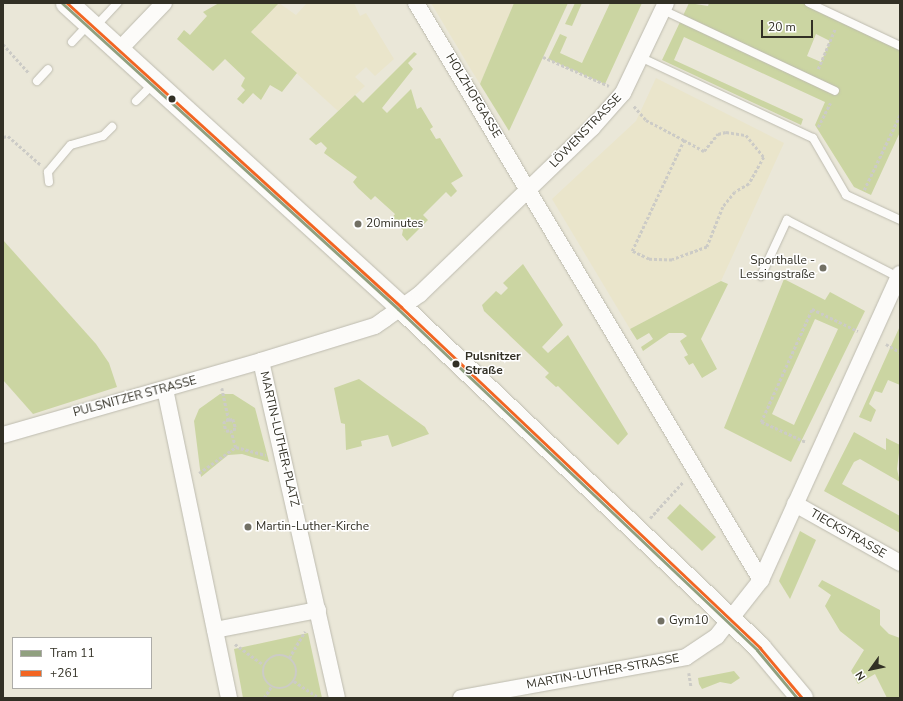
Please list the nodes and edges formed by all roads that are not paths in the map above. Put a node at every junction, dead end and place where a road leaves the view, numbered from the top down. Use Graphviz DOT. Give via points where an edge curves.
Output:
graph roads {
  1 [pos="67,3"];
  2 [pos="117,3"];
  3 [pos="164,3"];
  4 [pos="416,3"];
  5 [pos="809,3"];
  6 [pos="664,6"];
  7 [pos="92,26"];
  8 [pos="72,42"];
  9 [pos="900,46"];
  10 [pos="119,50"];
  11 [pos="640,57"];
  12 [pos="48,68"];
  13 [pos="37,81"];
  14 [pos="154,82"];
  15 [pos="835,91"];
  16 [pos="136,101"];
  17 [pos="112,127"];
  18 [pos="49,182"];
  19 [pos="529,190"];
  20 [pos="900,220"];
  21 [pos="899,275"];
  22 [pos="761,276"];
  23 [pos="401,307"];
  24 [pos="261,361"];
  25 [pos="165,389"];
  26 [pos="3,435"];
  27 [pos="795,504"];
  28 [pos="900,563"];
  29 [pos="761,580"];
  30 [pos="318,610"];
  31 [pos="732,621"];
  32 [pos="215,630"];
  33 [pos="515,693"];
  34 [pos="229,698"];
  35 [pos="337,698"];
  36 [pos="461,698"];
  37 [pos="802,698"];
  1 -- 7 [label="main road"];
  2 -- 7 [label="lane"];
  3 -- 10 [label="street"];
  4 -- 19 [label="street, HOLZHOFGASSE"];
  5 -- 9 [label="lane"];
  6 -- 11 [label="street, LÖWENSTRASSE"];
  6 -- 15 [label="lane"];
  7 -- 8 [label="lane"];
  7 -- 10 [label="main road"];
  10 -- 14 [label="main road"];
  11 -- 19 [label="street, LÖWENSTRASSE" via="623,92"];
  11 -- 20 [label="lane" via="813,138 846,195"];
  12 -- 13 [label="lane"];
  14 -- 16 [label="lane"];
  14 -- 23 [label="main road"];
  17 -- 18 [label="lane" via="103,136 70,145 48,172"];
  19 -- 23 [label="street, LÖWENSTRASSE"];
  19 -- 29 [label="street, HOLZHOFGASSE"];
  21 -- 22 [label="lane" via="787,220"];
  21 -- 27 [label="street, MARTIN-LUTHER-STRASSE"];
  23 -- 24 [label="street, PULSNITZER STRASSE" via="375,326"];
  23 -- 31 [label="main road"];
  24 -- 25 [label="street, PULSNITZER STRASSE"];
  24 -- 30 [label="street, MARTIN-LUTHER-PLATZ"];
  25 -- 26 [label="street, PULSNITZER STRASSE"];
  25 -- 32 [label="street"];
  27 -- 28 [label="street, TIECKSTRASSE"];
  27 -- 29 [label="street, MARTIN-LUTHER-STRASSE"];
  29 -- 31 [label="street, MARTIN-LUTHER-STRASSE"];
  30 -- 32 [label="street"];
  30 -- 35 [label="street, MARTIN-LUTHER-PLATZ"];
  31 -- 33 [label="street, MARTIN-LUTHER-STRASSE" via="706,646 686,657"];
  31 -- 37 [label="main road"];
  32 -- 34 [label="street"];
  33 -- 36 [label="street, MARTIN-LUTHER-STRASSE"];
}
